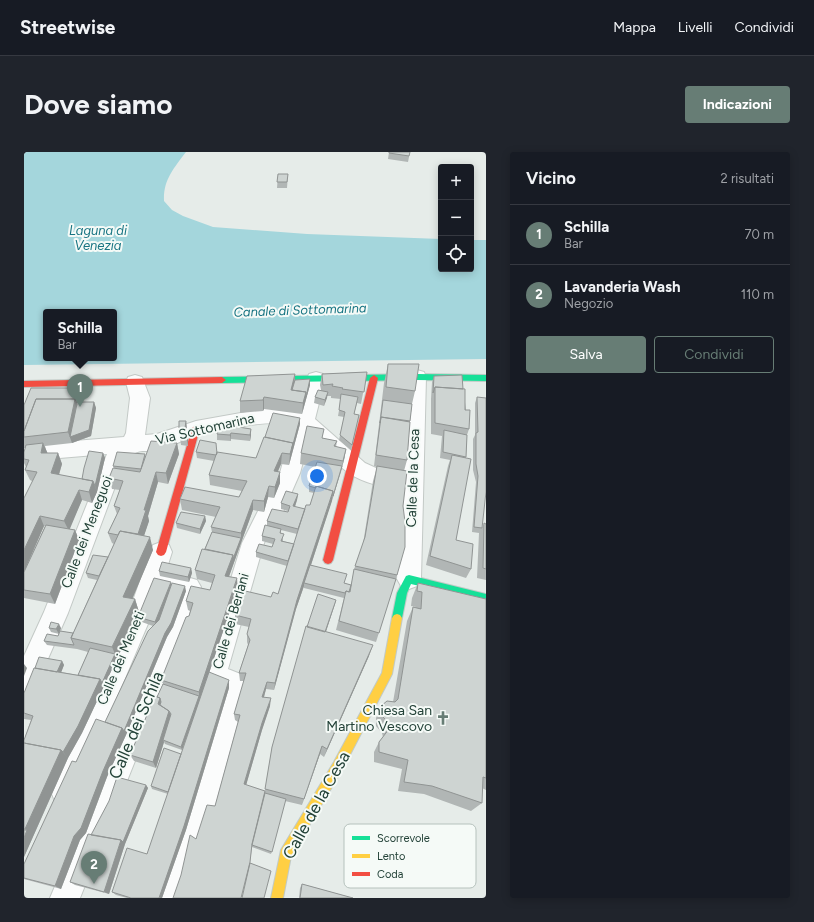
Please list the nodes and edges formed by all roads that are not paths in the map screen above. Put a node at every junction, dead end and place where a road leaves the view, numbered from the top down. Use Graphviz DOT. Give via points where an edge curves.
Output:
graph roads {
  1 [pos="417,377"];
  2 [pos="374,378"];
  3 [pos="486,378"];
  4 [pos="316,379"];
  5 [pos="134,382"];
  6 [pos="24,384"];
  7 [pos="304,420"];
  8 [pos="196,428"];
  9 [pos="131,444"];
  10 [pos="24,452"];
  11 [pos="352,464"];
  12 [pos="412,482"];
  13 [pos="161,552"];
  14 [pos="328,560"];
  15 [pos="152,578"];
  16 [pos="409,579"];
  17 [pos="486,598"];
  18 [pos="24,684"];
  19 [pos="56,807"];
  20 [pos="65,898"];
  21 [pos="169,898"];
  22 [pos="277,898"];
  1 -- 2 [label="street"];
  1 -- 3 [label="street"];
  1 -- 12 [label="street, Calle de la Cesa"];
  2 -- 4 [label="street"];
  2 -- 11 [label="street"];
  4 -- 5 [label="street"];
  4 -- 7 [label="street, Calle dei Berlani"];
  5 -- 6 [label="street"];
  5 -- 9 [label="street" via="140,398 136,433"];
  7 -- 8 [label="street, Via Sottomarina" via="275,415"];
  7 -- 11 [label="street, Via Sottomarina"];
  7 -- 21 [label="street, Calle dei Berlani" via="290,473 275,506 267,515 253,543 214,675 239,686 202,808 188,837"];
  8 -- 9 [label="street, Via Sottomarina" via="158,442"];
  8 -- 13 [label="street, Calle dei Meneti"];
  9 -- 10 [label="street, Via Sottomarina"];
  9 -- 18 [label="street, Calle dei Meneguoi" via="116,456 56,613"];
  11 -- 12 [label="street, Via Sottomarina" via="364,472 384,479"];
  11 -- 14 [label="street"];
  12 -- 16 [label="street, Calle de la Cesa"];
  13 -- 15 [label="street, Calle dei Meneti"];
  15 -- 19 [label="street, Calle dei Meneti" via="141,612"];
  15 -- 20 [label="street, Calle dei Schila" via="189,587 176,629"];
  16 -- 17 [label="street"];
  16 -- 22 [label="street, Calle de la Cesa" via="402,593 387,674 338,766 285,854"];
}
